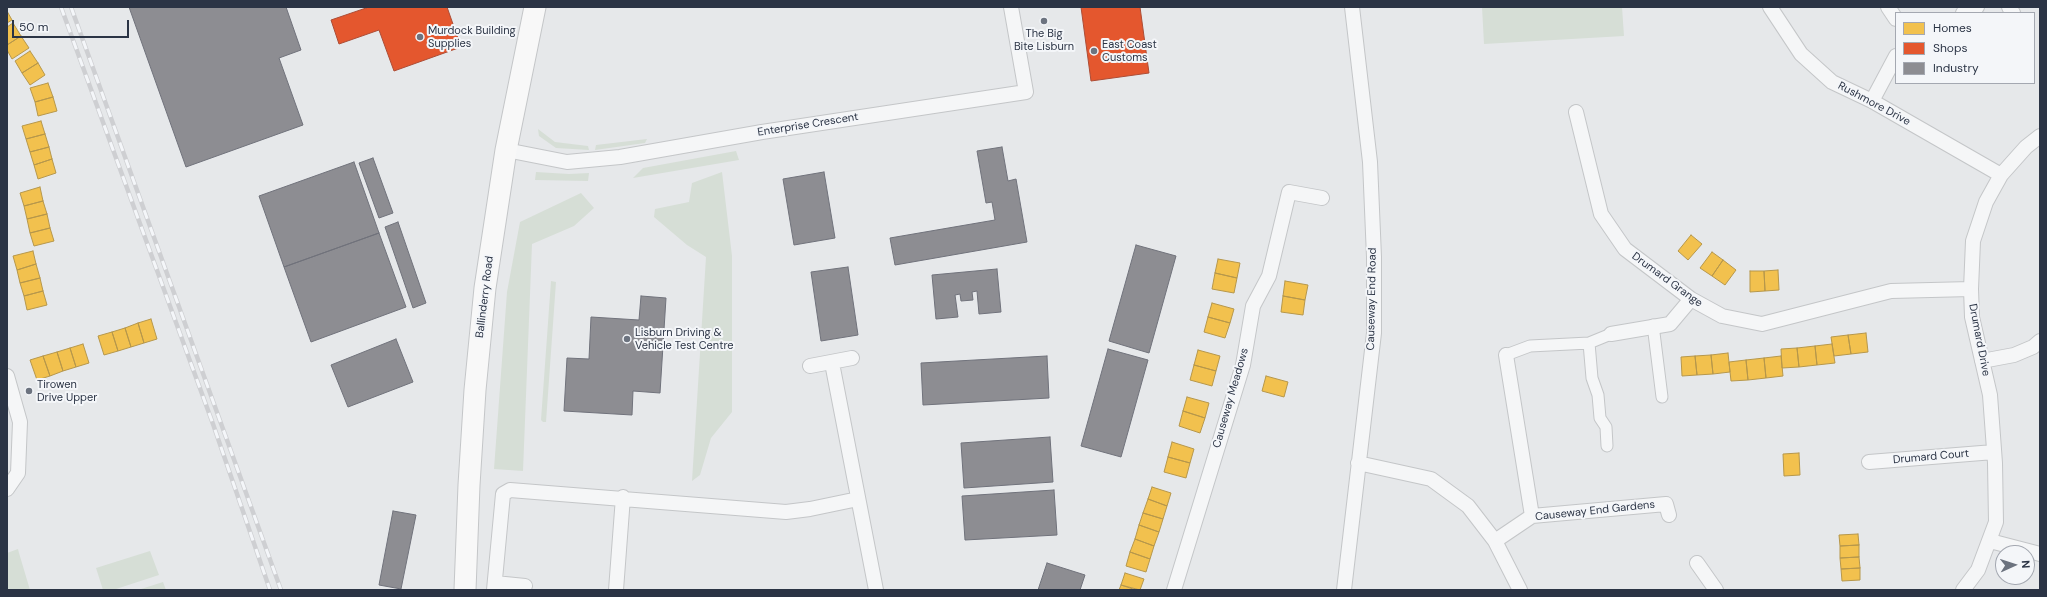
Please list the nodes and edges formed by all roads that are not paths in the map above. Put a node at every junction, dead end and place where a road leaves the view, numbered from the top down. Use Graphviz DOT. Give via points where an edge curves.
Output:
graph roads {
  1 [pos="535,7"];
  2 [pos="1011,7"];
  3 [pos="1352,7"];
  4 [pos="1770,7"];
  5 [pos="1888,7"];
  6 [pos="1977,7"];
  7 [pos="1965,12"];
  8 [pos="1895,18"];
  9 [pos="1895,58"];
  10 [pos="1872,101"];
  11 [pos="1576,112"];
  12 [pos="2040,136"];
  13 [pos="506,150"];
  14 [pos="2001,175"];
  15 [pos="1322,198"];
  16 [pos="1970,289"];
  17 [pos="1691,299"];
  18 [pos="1653,325"];
  19 [pos="1611,334"];
  20 [pos="2040,341"];
  21 [pos="1589,343"];
  22 [pos="1506,355"];
  23 [pos="852,358"];
  24 [pos="1982,361"];
  25 [pos="832,362"];
  26 [pos="810,366"];
  27 [pos="7,376"];
  28 [pos="1662,397"];
  29 [pos="1607,446"];
  30 [pos="1994,452"];
  31 [pos="1869,462"];
  32 [pos="1358,463"];
  33 [pos="7,489"];
  34 [pos="623,497"];
  35 [pos="858,499"];
  36 [pos="1669,515"];
  37 [pos="1532,516"];
  38 [pos="1495,541"];
  39 [pos="1990,541"];
  40 [pos="2040,554"];
  41 [pos="1697,563"];
  42 [pos="494,586"];
  43 [pos="525,586"];
  44 [pos="465,590"];
  45 [pos="616,590"];
  46 [pos="876,590"];
  47 [pos="1174,590"];
  48 [pos="1344,590"];
  49 [pos="1520,590"];
  50 [pos="1716,590"];
  51 [pos="1963,590"];
  1 -- 13 [label="main road, Ballinderry Road"];
  2 -- 13 [label="street, Enterprise Crescent" via="1026,92 762,132 620,158 567,162"];
  3 -- 32 [label="street, Causeway End Road" via="1370,162 1374,257 1374,333"];
  4 -- 10 [label="street, Rushmore Drive" via="1801,54 1832,82"];
  5 -- 8 [label="street"];
  6 -- 7 [label="street"];
  9 -- 10 [label="street"];
  10 -- 14 [label="street, Rushmore Drive"];
  11 -- 17 [label="street, Drumard Grange" via="1601,214 1625,249"];
  12 -- 14 [label="street, Drumard Drive" via="2026,147"];
  13 -- 44 [label="main road, Ballinderry Road" via="486,288 475,390"];
  14 -- 16 [label="street, Drumard Drive" via="1986,202 1974,241"];
  15 -- 47 [label="street, Causeway Meadows" via="1289,192 1269,276 1253,306 1243,365"];
  16 -- 17 [label="street, Drumard Grange" via="1890,291 1762,324 1722,316"];
  16 -- 24 [label="street, Drumard Drive" via="1972,317"];
  17 -- 18 [label="street" via="1670,324"];
  18 -- 19 [label="street"];
  18 -- 28 [label="street"];
  19 -- 21 [label="street"];
  20 -- 24 [label="street" via="2014,355"];
  21 -- 22 [label="street" via="1530,346"];
  21 -- 29 [label="street" via="1592,378 1598,395 1600,418 1606,427"];
  22 -- 37 [label="street"];
  23 -- 25 [label="street"];
  24 -- 30 [label="street, Drumard Drive" via="1990,395"];
  25 -- 26 [label="street"];
  25 -- 35 [label="street"];
  27 -- 33 [label="street" via="20,422 18,473"];
  30 -- 31 [label="street, Drumard Court"];
  30 -- 39 [label="street, Drumard Drive" via="1996,522"];
  32 -- 38 [label="street" via="1431,479 1468,506"];
  32 -- 48 [label="street, Causeway End Road"];
  34 -- 35 [label="street" via="786,512"];
  34 -- 42 [label="street" via="510,490 503,494"];
  34 -- 45 [label="street"];
  35 -- 46 [label="street"];
  36 -- 37 [label="street, Causeway End Gardens" via="1666,504"];
  37 -- 38 [label="street, Causeway End Gardens"];
  38 -- 49 [label="street"];
  39 -- 40 [label="street"];
  39 -- 51 [label="street, Drumard Drive" via="1978,570"];
  41 -- 50 [label="street"];
  42 -- 43 [label="street"];
}
